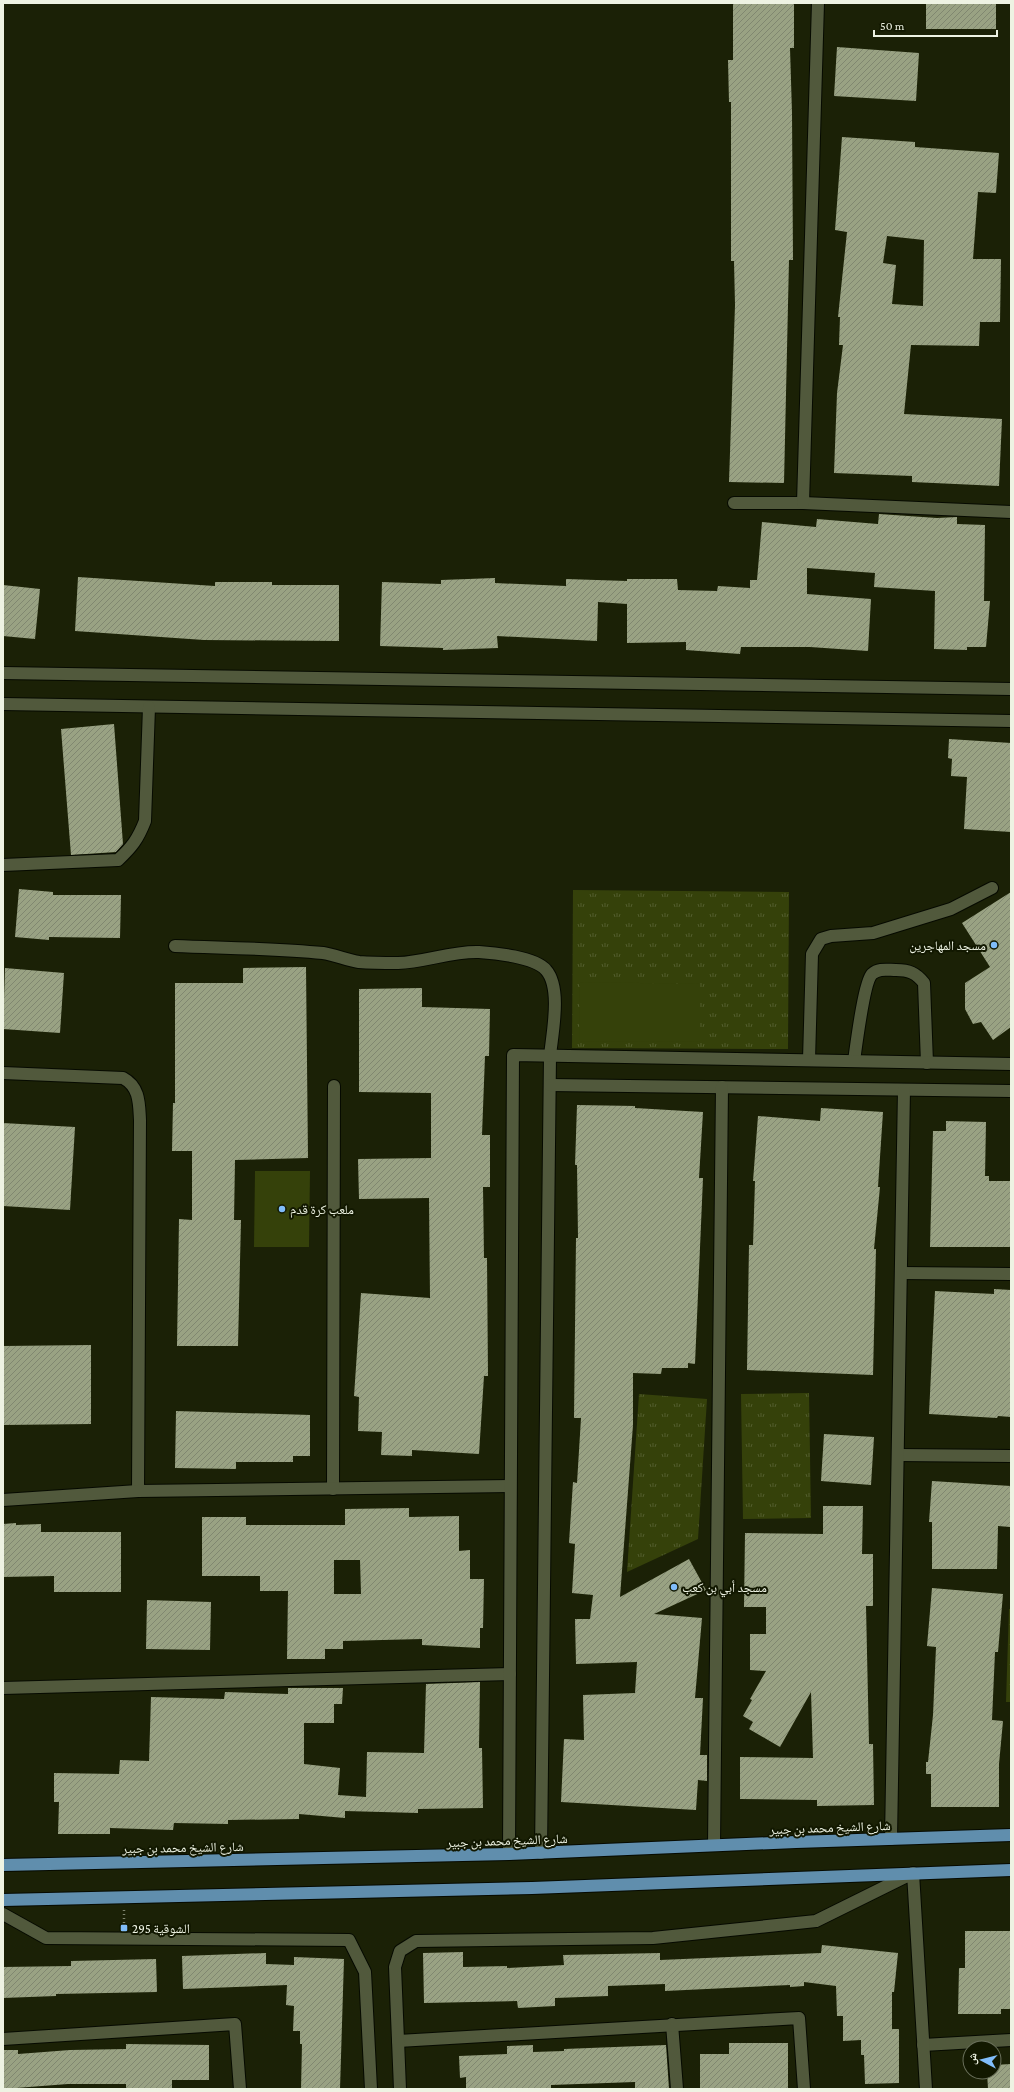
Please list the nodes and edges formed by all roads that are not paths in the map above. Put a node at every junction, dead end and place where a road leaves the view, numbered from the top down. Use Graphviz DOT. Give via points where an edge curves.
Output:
graph roads {
  1 [pos="818,3"];
  2 [pos="734,503"];
  3 [pos="803,503"];
  4 [pos="1011,512"];
  5 [pos="3,673"];
  6 [pos="1011,689"];
  7 [pos="3,704"];
  8 [pos="149,706"];
  9 [pos="1011,721"];
  10 [pos="3,864"];
  11 [pos="992,888"];
  12 [pos="175,946"];
  13 [pos="550,1056"];
  14 [pos="809,1060"];
  15 [pos="854,1061"];
  16 [pos="927,1063"];
  17 [pos="1011,1064"];
  18 [pos="3,1073"];
  19 [pos="550,1085"];
  20 [pos="334,1086"];
  21 [pos="722,1087"];
  22 [pos="904,1090"];
  23 [pos="1011,1091"];
  24 [pos="901,1273"];
  25 [pos="1011,1274"];
  26 [pos="898,1455"];
  27 [pos="1011,1456"];
  28 [pos="510,1486"];
  29 [pos="333,1489"];
  30 [pos="138,1491"];
  31 [pos="3,1500"];
  32 [pos="510,1674"];
  33 [pos="3,1688"];
  34 [pos="1011,1835"];
  35 [pos="890,1839"];
  36 [pos="714,1845"];
  37 [pos="541,1853"];
  38 [pos="509,1854"];
  39 [pos="3,1865"];
  40 [pos="1011,1870"];
  41 [pos="914,1873"];
  42 [pos="3,1900"];
  43 [pos="3,1914"];
  44 [pos="672,2024"];
  45 [pos="3,2039"];
  46 [pos="1011,2040"];
  47 [pos="398,2041"];
  48 [pos="923,2045"];
  49 [pos="240,2089"];
  50 [pos="371,2089"];
  51 [pos="400,2089"];
  52 [pos="677,2089"];
  53 [pos="804,2089"];
  54 [pos="926,2089"];
  1 -- 3 [label="street"];
  2 -- 3 [label="street"];
  3 -- 4 [label="street"];
  5 -- 6 [label="street"];
  7 -- 8 [label="street"];
  8 -- 9 [label="street"];
  8 -- 10 [label="street" via="145,821 138,839 131,848 118,860"];
  11 -- 14 [label="street" via="951,909 873,933 821,939 812,954"];
  12 -- 13 [label="street" via="325,953 359,962 400,963 473,952 514,956 533,962 546,970 553,986 556,1006"];
  13 -- 14 [label="street"];
  13 -- 19 [label="street"];
  13 -- 28 [label="street" via="513,1055"];
  14 -- 15 [label="street"];
  15 -- 16 [label="street"];
  15 -- 16 [label="street" via="866,987 871,975 880,970 905,970 917,974 924,984"];
  16 -- 17 [label="street"];
  18 -- 30 [label="street" via="123,1078 130,1081 137,1093 140,1120"];
  19 -- 21 [label="street"];
  19 -- 37 [label="street"];
  20 -- 29 [label="street"];
  21 -- 22 [label="street"];
  21 -- 36 [label="street"];
  22 -- 23 [label="street"];
  22 -- 24 [label="street"];
  24 -- 25 [label="street"];
  24 -- 26 [label="street"];
  26 -- 27 [label="street"];
  26 -- 35 [label="street"];
  28 -- 29 [label="street"];
  28 -- 32 [label="street"];
  29 -- 30 [label="street"];
  30 -- 31 [label="street"];
  32 -- 33 [label="street"];
  32 -- 38 [label="street"];
  34 -- 35 [label="main road, شارع الشيخ محمد بن جبير"];
  35 -- 36 [label="main road, شارع الشيخ محمد بن جبير"];
  36 -- 37 [label="main road, شارع الشيخ محمد بن جبير"];
  37 -- 38 [label="main road, شارع الشيخ محمد بن جبير"];
  38 -- 39 [label="main road, شارع الشيخ محمد بن جبير"];
  40 -- 41 [label="main road"];
  41 -- 42 [label="main road" via="532,1888"];
  41 -- 47 [label="street" via="816,1921 653,1938 416,1942 400,1951 395,1967"];
  41 -- 48 [label="street"];
  43 -- 50 [label="street" via="46,1938 349,1940 365,1972"];
  44 -- 47 [label="street"];
  44 -- 52 [label="street"];
  44 -- 53 [label="street" via="799,2018"];
  45 -- 49 [label="street" via="235,2024"];
  46 -- 48 [label="street"];
  47 -- 51 [label="street"];
  48 -- 54 [label="street"];
}
